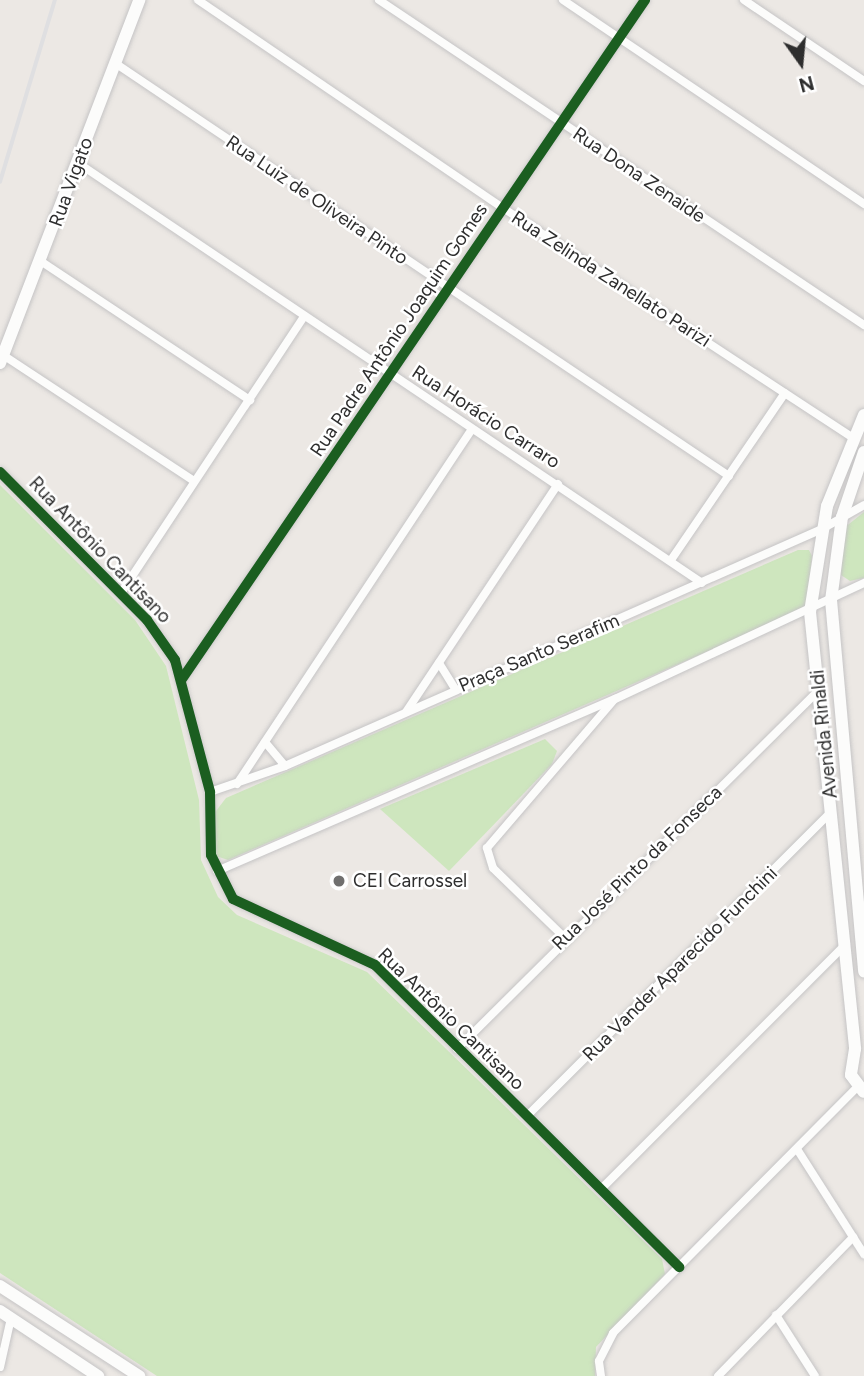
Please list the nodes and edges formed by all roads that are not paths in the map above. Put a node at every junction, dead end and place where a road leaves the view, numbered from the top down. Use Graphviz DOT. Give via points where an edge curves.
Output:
graph roads {
  1 [pos="139,0"];
  2 [pos="198,0"];
  3 [pos="379,0"];
  4 [pos="563,0"];
  5 [pos="645,0"];
  6 [pos="744,0"];
  7 [pos="618,38"];
  8 [pos="115,63"];
  9 [pos="864,81"];
  10 [pos="561,123"];
  11 [pos="78,163"];
  12 [pos="864,204"];
  13 [pos="503,208"];
  14 [pos="42,262"];
  15 [pos="448,289"];
  16 [pos="304,316"];
  17 [pos="864,325"];
  18 [pos="2,359"];
  19 [pos="389,375"];
  20 [pos="785,393"];
  21 [pos="250,400"];
  22 [pos="864,415"];
  23 [pos="471,430"];
  24 [pos="852,437"];
  25 [pos="864,452"];
  26 [pos="0,472"];
  27 [pos="729,476"];
  28 [pos="194,481"];
  29 [pos="558,484"];
  30 [pos="864,505"];
  31 [pos="842,517"];
  32 [pos="822,530"];
  33 [pos="671,560"];
  34 [pos="702,583"];
  35 [pos="864,583"];
  36 [pos="121,593"];
  37 [pos="831,600"];
  38 [pos="810,612"];
  39 [pos="439,663"];
  40 [pos="182,680"];
  41 [pos="456,689"];
  42 [pos="820,690"];
  43 [pos="615,699"];
  44 [pos="406,712"];
  45 [pos="265,742"];
  46 [pos="285,766"];
  47 [pos="237,784"];
  48 [pos="210,792"];
  49 [pos="832,811"];
  50 [pos="217,871"];
  51 [pos="565,938"];
  52 [pos="846,944"];
  53 [pos="864,972"];
  54 [pos="457,1049"];
  55 [pos="859,1057"];
  56 [pos="861,1090"];
  57 [pos="527,1116"];
  58 [pos="797,1149"];
  59 [pos="601,1189"];
  60 [pos="853,1237"];
  61 [pos="864,1254"];
  62 [pos="679,1267"];
  63 [pos="0,1286"];
  64 [pos="5,1315"];
  65 [pos="776,1315"];
  66 [pos="0,1367"];
  67 [pos="80,1371"];
  68 [pos="98,1376"];
  69 [pos="139,1376"];
  70 [pos="601,1376"];
  71 [pos="718,1376"];
  72 [pos="815,1376"];
  1 -- 8 [label="main road, Rua Vigato"];
  2 -- 13 [label="street, Rua Zelinda Zanellato Parizi"];
  3 -- 10 [label="street, Rua Dona Zenaide"];
  4 -- 7 [label="street"];
  5 -- 7 [label="street, Rua Padre Antônio Joaquim Gomes"];
  6 -- 9 [label="street"];
  7 -- 10 [label="street, Rua Padre Antônio Joaquim Gomes"];
  7 -- 12 [label="street"];
  8 -- 11 [label="main road, Rua Vigato"];
  8 -- 15 [label="street, Rua Luiz de Oliveira Pinto"];
  10 -- 13 [label="street, Rua Padre Antônio Joaquim Gomes"];
  10 -- 17 [label="street, Rua Dona Zenaide"];
  11 -- 14 [label="main road, Rua Vigato"];
  11 -- 16 [label="street, Rua Horácio Carraro"];
  13 -- 15 [label="street, Rua Padre Antônio Joaquim Gomes"];
  13 -- 20 [label="street, Rua Zelinda Zanellato Parizi"];
  14 -- 18 [label="main road, Rua Vigato"];
  14 -- 21 [label="street"];
  15 -- 19 [label="street, Rua Padre Antônio Joaquim Gomes"];
  15 -- 27 [label="street, Rua Luiz de Oliveira Pinto"];
  16 -- 19 [label="street, Rua Horácio Carraro"];
  16 -- 21 [label="street"];
  18 -- 28 [label="street"];
  19 -- 23 [label="street, Rua Horácio Carraro"];
  19 -- 40 [label="street, Rua Padre Antônio Joaquim Gomes"];
  20 -- 24 [label="street, Rua Zelinda Zanellato Parizi"];
  20 -- 27 [label="street"];
  21 -- 28 [label="street"];
  22 -- 24 [label="main road, Avenida Rinaldi"];
  23 -- 29 [label="street, Rua Horácio Carraro"];
  23 -- 45 [label="street"];
  24 -- 32 [label="main road, Avenida Rinaldi"];
  25 -- 31 [label="main road, Avenida Rinaldi"];
  26 -- 36 [label="street, Rua Antônio Cantisano"];
  27 -- 33 [label="street"];
  28 -- 36 [label="street"];
  29 -- 33 [label="street, Rua Horácio Carraro"];
  29 -- 39 [label="street"];
  30 -- 31 [label="street, Praça Santo Serafim"];
  31 -- 32 [label="street, Praça Santo Serafim"];
  31 -- 37 [label="main road, Avenida Rinaldi"];
  32 -- 34 [label="street, Praça Santo Serafim"];
  32 -- 38 [label="main road, Avenida Rinaldi"];
  33 -- 34 [label="street, Rua Horácio Carraro"];
  34 -- 41 [label="street, Praça Santo Serafim"];
  35 -- 37 [label="street"];
  36 -- 40 [label="street, Rua Antônio Cantisano" via="161,639"];
  37 -- 38 [label="street"];
  37 -- 53 [label="main road, Avenida Rinaldi"];
  38 -- 42 [label="main road, Avenida Rinaldi"];
  38 -- 43 [label="street"];
  39 -- 41 [label="street"];
  39 -- 44 [label="street"];
  40 -- 48 [label="street, Rua Antônio Cantisano"];
  41 -- 44 [label="street, Praça Santo Serafim"];
  42 -- 49 [label="main road, Avenida Rinaldi"];
  42 -- 51 [label="street, Rua José Pinto da Fonseca"];
  43 -- 50 [label="street"];
  43 -- 51 [label="street" via="487,848 493,868"];
  44 -- 46 [label="street, Praça Santo Serafim"];
  45 -- 46 [label="street"];
  45 -- 47 [label="street"];
  46 -- 47 [label="street, Praça Santo Serafim"];
  47 -- 48 [label="street, Praça Santo Serafim"];
  48 -- 50 [label="street, Rua Antônio Cantisano" via="209,842"];
  49 -- 52 [label="main road, Avenida Rinaldi"];
  49 -- 57 [label="street, Rua Vander Aparecido Funchini"];
  50 -- 54 [label="street, Rua Antônio Cantisano" via="241,906 375,965"];
  51 -- 54 [label="street, Rua José Pinto da Fonseca"];
  52 -- 55 [label="main road, Avenida Rinaldi"];
  52 -- 59 [label="street"];
  54 -- 57 [label="street, Rua Antônio Cantisano"];
  55 -- 56 [label="main road, Avenida Rinaldi" via="851,1075"];
  56 -- 58 [label="street"];
  57 -- 59 [label="street, Rua Antônio Cantisano"];
  58 -- 60 [label="street"];
  58 -- 62 [label="street"];
  59 -- 62 [label="street, Rua Antônio Cantisano"];
  60 -- 61 [label="street"];
  60 -- 65 [label="street"];
  62 -- 70 [label="street" via="612,1333 599,1361"];
  63 -- 69 [label="main road"];
  64 -- 66 [label="street"];
  64 -- 67 [label="main road"];
  65 -- 71 [label="street"];
  65 -- 72 [label="street"];
  67 -- 68 [label="main road"];
}
